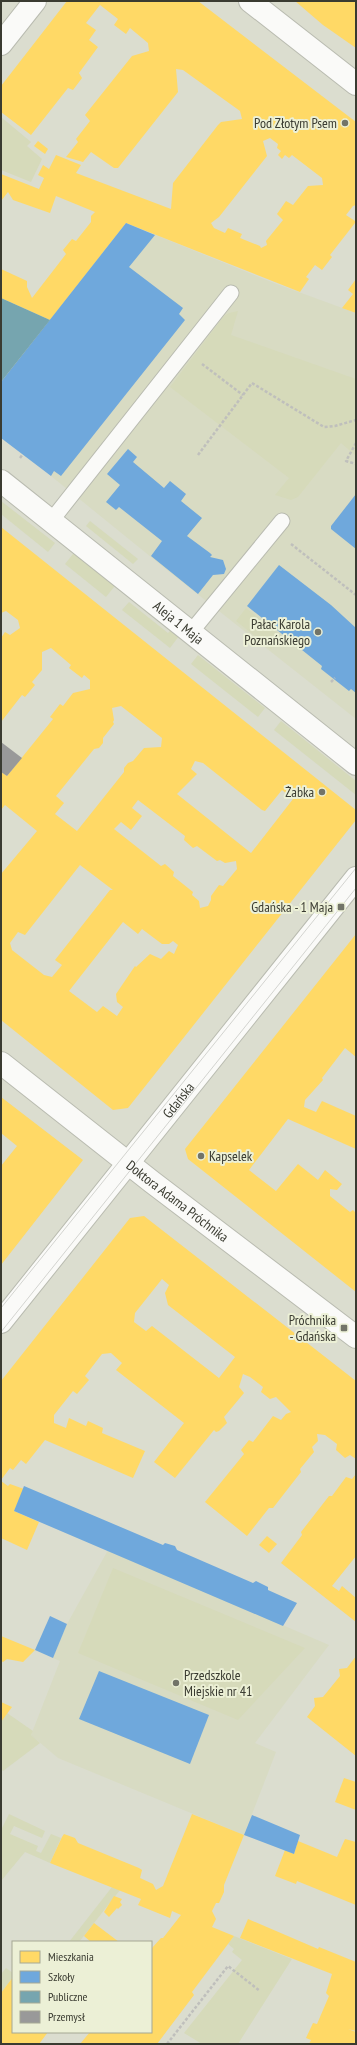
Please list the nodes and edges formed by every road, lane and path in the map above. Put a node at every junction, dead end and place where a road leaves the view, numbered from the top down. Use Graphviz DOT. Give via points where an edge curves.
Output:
graph roads {
  1 [pos="35,1"];
  2 [pos="250,1"];
  3 [pos="1,44"];
  4 [pos="356,84"];
  5 [pos="231,293"];
  6 [pos="186,351"];
  7 [pos="243,395"];
  8 [pos="356,420"];
  9 [pos="356,443"];
  10 [pos="23,454"];
  11 [pos="198,455"];
  12 [pos="20,458"];
  13 [pos="356,464"];
  14 [pos="1,481"];
  15 [pos="52,521"];
  16 [pos="282,521"];
  17 [pos="356,595"];
  18 [pos="192,632"];
  19 [pos="335,678"];
  20 [pos="331,682"];
  21 [pos="356,764"];
  22 [pos="356,878"];
  23 [pos="1,1063"];
  24 [pos="129,1163"];
  25 [pos="1,1322"];
  26 [pos="356,1337"];
  27 [pos="260,1991"];
  28 [pos="167,2044"];
  1 -- 3 [label="street"];
  2 -- 4 [label="street"];
  5 -- 6 [label="lane"];
  6 -- 7 [label="path"];
  6 -- 15 [label="lane"];
  7 -- 8 [label="path" via="252,384 324,427"];
  7 -- 11 [label="path"];
  9 -- 13 [label="path" via="346,461"];
  10 -- 12 [label="path"];
  14 -- 15 [label="street, Aleja 1 Maja"];
  15 -- 18 [label="street, Aleja 1 Maja"];
  16 -- 17 [label="path" via="285,540"];
  16 -- 18 [label="lane"];
  18 -- 21 [label="street, Aleja 1 Maja"];
  19 -- 20 [label="path"];
  22 -- 24 [label="street, Gdańska"];
  23 -- 24 [label="street, Doktora Adama Próchnika"];
  24 -- 25 [label="street, Gdańska"];
  24 -- 26 [label="street, Doktora Adama Próchnika"];
  27 -- 28 [label="path" via="228,1966"];
}
